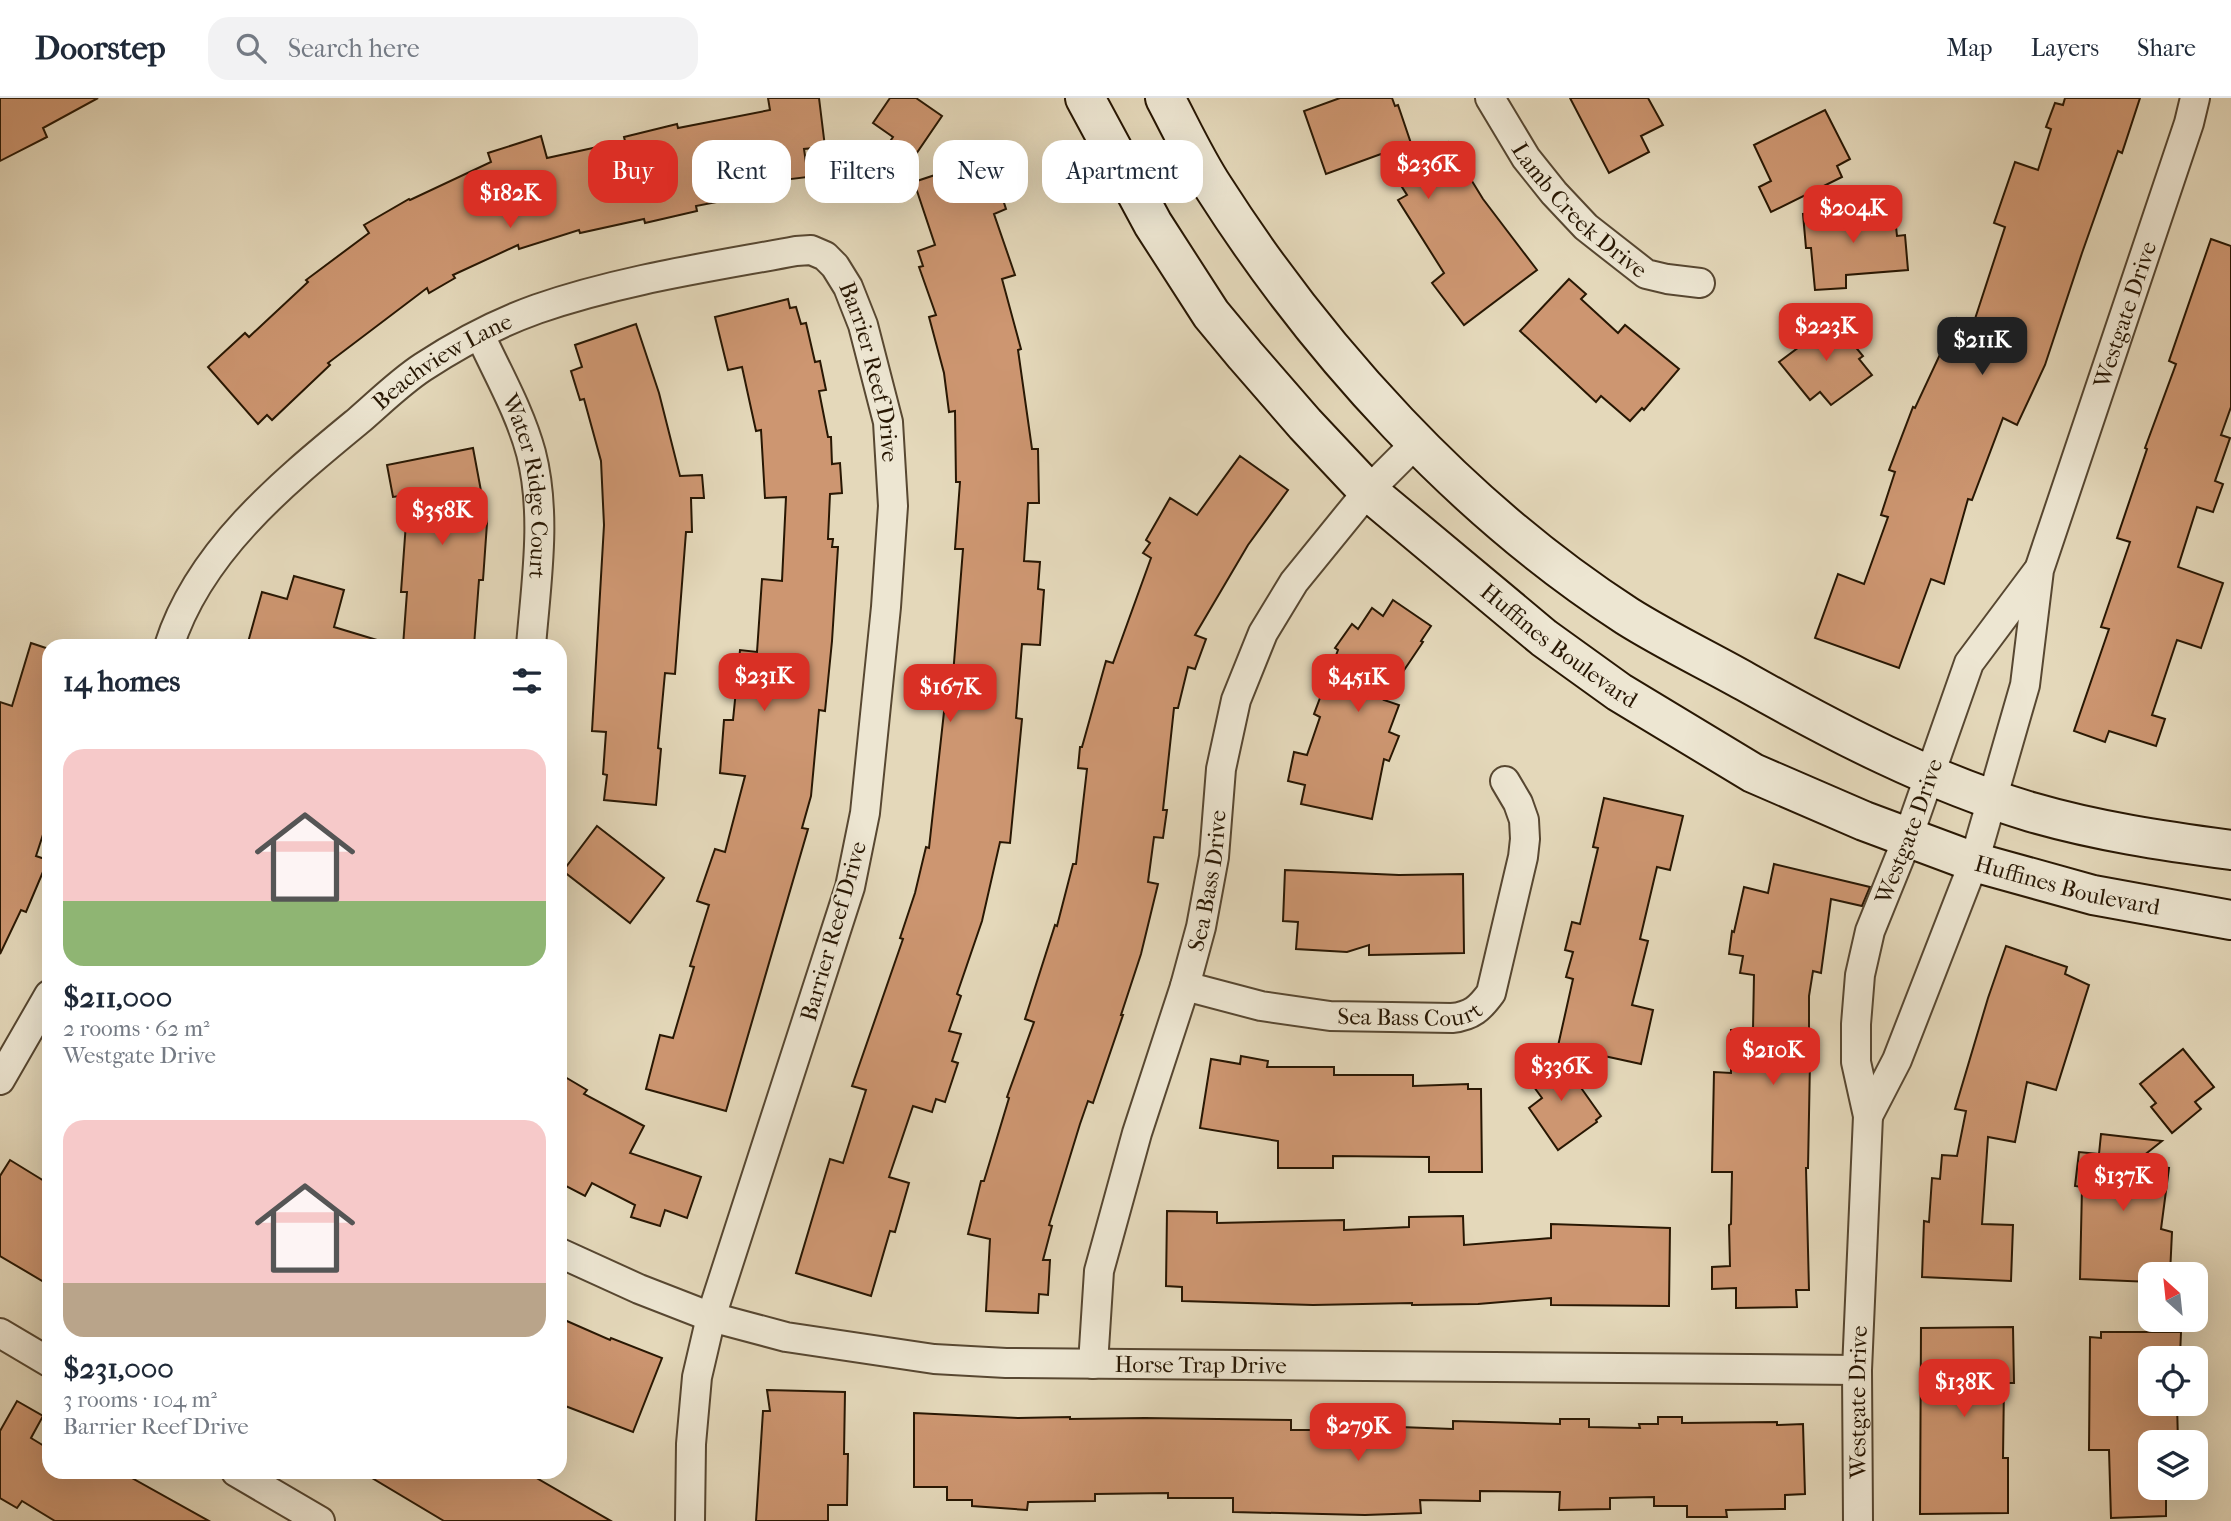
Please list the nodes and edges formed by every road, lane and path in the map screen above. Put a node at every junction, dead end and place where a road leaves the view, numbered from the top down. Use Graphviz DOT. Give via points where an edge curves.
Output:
graph roads {
  1 [pos="1085,98"];
  2 [pos="1165,98"];
  3 [pos="1490,98"];
  4 [pos="2195,98"];
  5 [pos="825,256"];
  6 [pos="1700,283"];
  7 [pos="480,335"];
  8 [pos="1416,443"];
  9 [pos="1368,491"];
  10 [pos="2039,570"];
  11 [pos="171,639"];
  12 [pos="532,639"];
  13 [pos="1928,776"];
  14 [pos="1505,780"];
  15 [pos="1993,800"];
  16 [pos="1908,837"];
  17 [pos="2231,850"];
  18 [pos="1974,862"];
  19 [pos="2231,920"];
  20 [pos="1185,986"];
  21 [pos="42,1007"];
  22 [pos="0,1080"];
  23 [pos="1868,1116"];
  24 [pos="567,1256"];
  25 [pos="711,1317"];
  26 [pos="0,1333"];
  27 [pos="42,1358"];
  28 [pos="1093,1364"];
  29 [pos="1857,1370"];
  30 [pos="248,1479"];
  31 [pos="320,1521"];
  32 [pos="690,1521"];
  33 [pos="1858,1521"];
  1 -- 9 [label="main road, Huffines Boulevard" via="1153,225 1211,314"];
  2 -- 8 [label="main road" via="1212,184 1264,264"];
  3 -- 6 [label="street, Lamb Creek Drive" via="1526,158 1586,227 1646,274"];
  4 -- 10 [label="street, Westgate Drive"];
  5 -- 7 [label="street, Beachview Lane" via="811,250 796,251 611,288 536,310"];
  5 -- 25 [label="street, Barrier Reef Drive" via="848,287 863,325 888,422 893,506 865,813 850,887"];
  7 -- 11 [label="street, Beachview Lane" via="422,368 254,514 210,566 177,619"];
  7 -- 12 [label="street, Water Ridge Court" via="531,454 538,504"];
  8 -- 9 [label="street, Sea Bass Drive"];
  8 -- 13 [label="main road" via="1535,550 1628,616 1818,722"];
  9 -- 16 [label="main road, Huffines Boulevard" via="1523,621 1619,692 1753,773"];
  9 -- 20 [label="street, Sea Bass Drive" via="1294,582 1263,633 1237,700 1221,769 1214,857"];
  10 -- 13 [label="street, Westgate Drive" via="1969,663"];
  10 -- 15 [label="street, Westgate Drive" via="2025,685"];
  13 -- 15 [label="main road"];
  13 -- 16 [label="street, Westgate Drive"];
  14 -- 20 [label="street, Sea Bass Court" via="1524,820 1524,857 1491,993 1478,1010 1452,1018 1330,1016 1261,1006"];
  15 -- 17 [label="main road" via="2106,831"];
  15 -- 18 [label="street, Westgate Drive"];
  16 -- 18 [label="main road, Huffines Boulevard"];
  16 -- 23 [label="street, Westgate Drive" via="1870,931 1860,975 1856,1062"];
  18 -- 19 [label="main road, Huffines Boulevard" via="2093,895"];
  18 -- 23 [label="street, Westgate Drive" via="1897,1060"];
  20 -- 28 [label="street, Sea Bass Drive" via="1101,1259"];
  21 -- 22 [label="street"];
  23 -- 29 [label="street, Westgate Drive"];
  24 -- 25 [label="street, Horse Trap Drive"];
  25 -- 28 [label="street, Horse Trap Drive" via="786,1338 934,1359"];
  25 -- 32 [label="street, Barrier Reef Drive" via="697,1377"];
  26 -- 27 [label="street"];
  28 -- 29 [label="street, Horse Trap Drive"];
  29 -- 33 [label="street, Westgate Drive"];
  30 -- 31 [label="street"];
}
